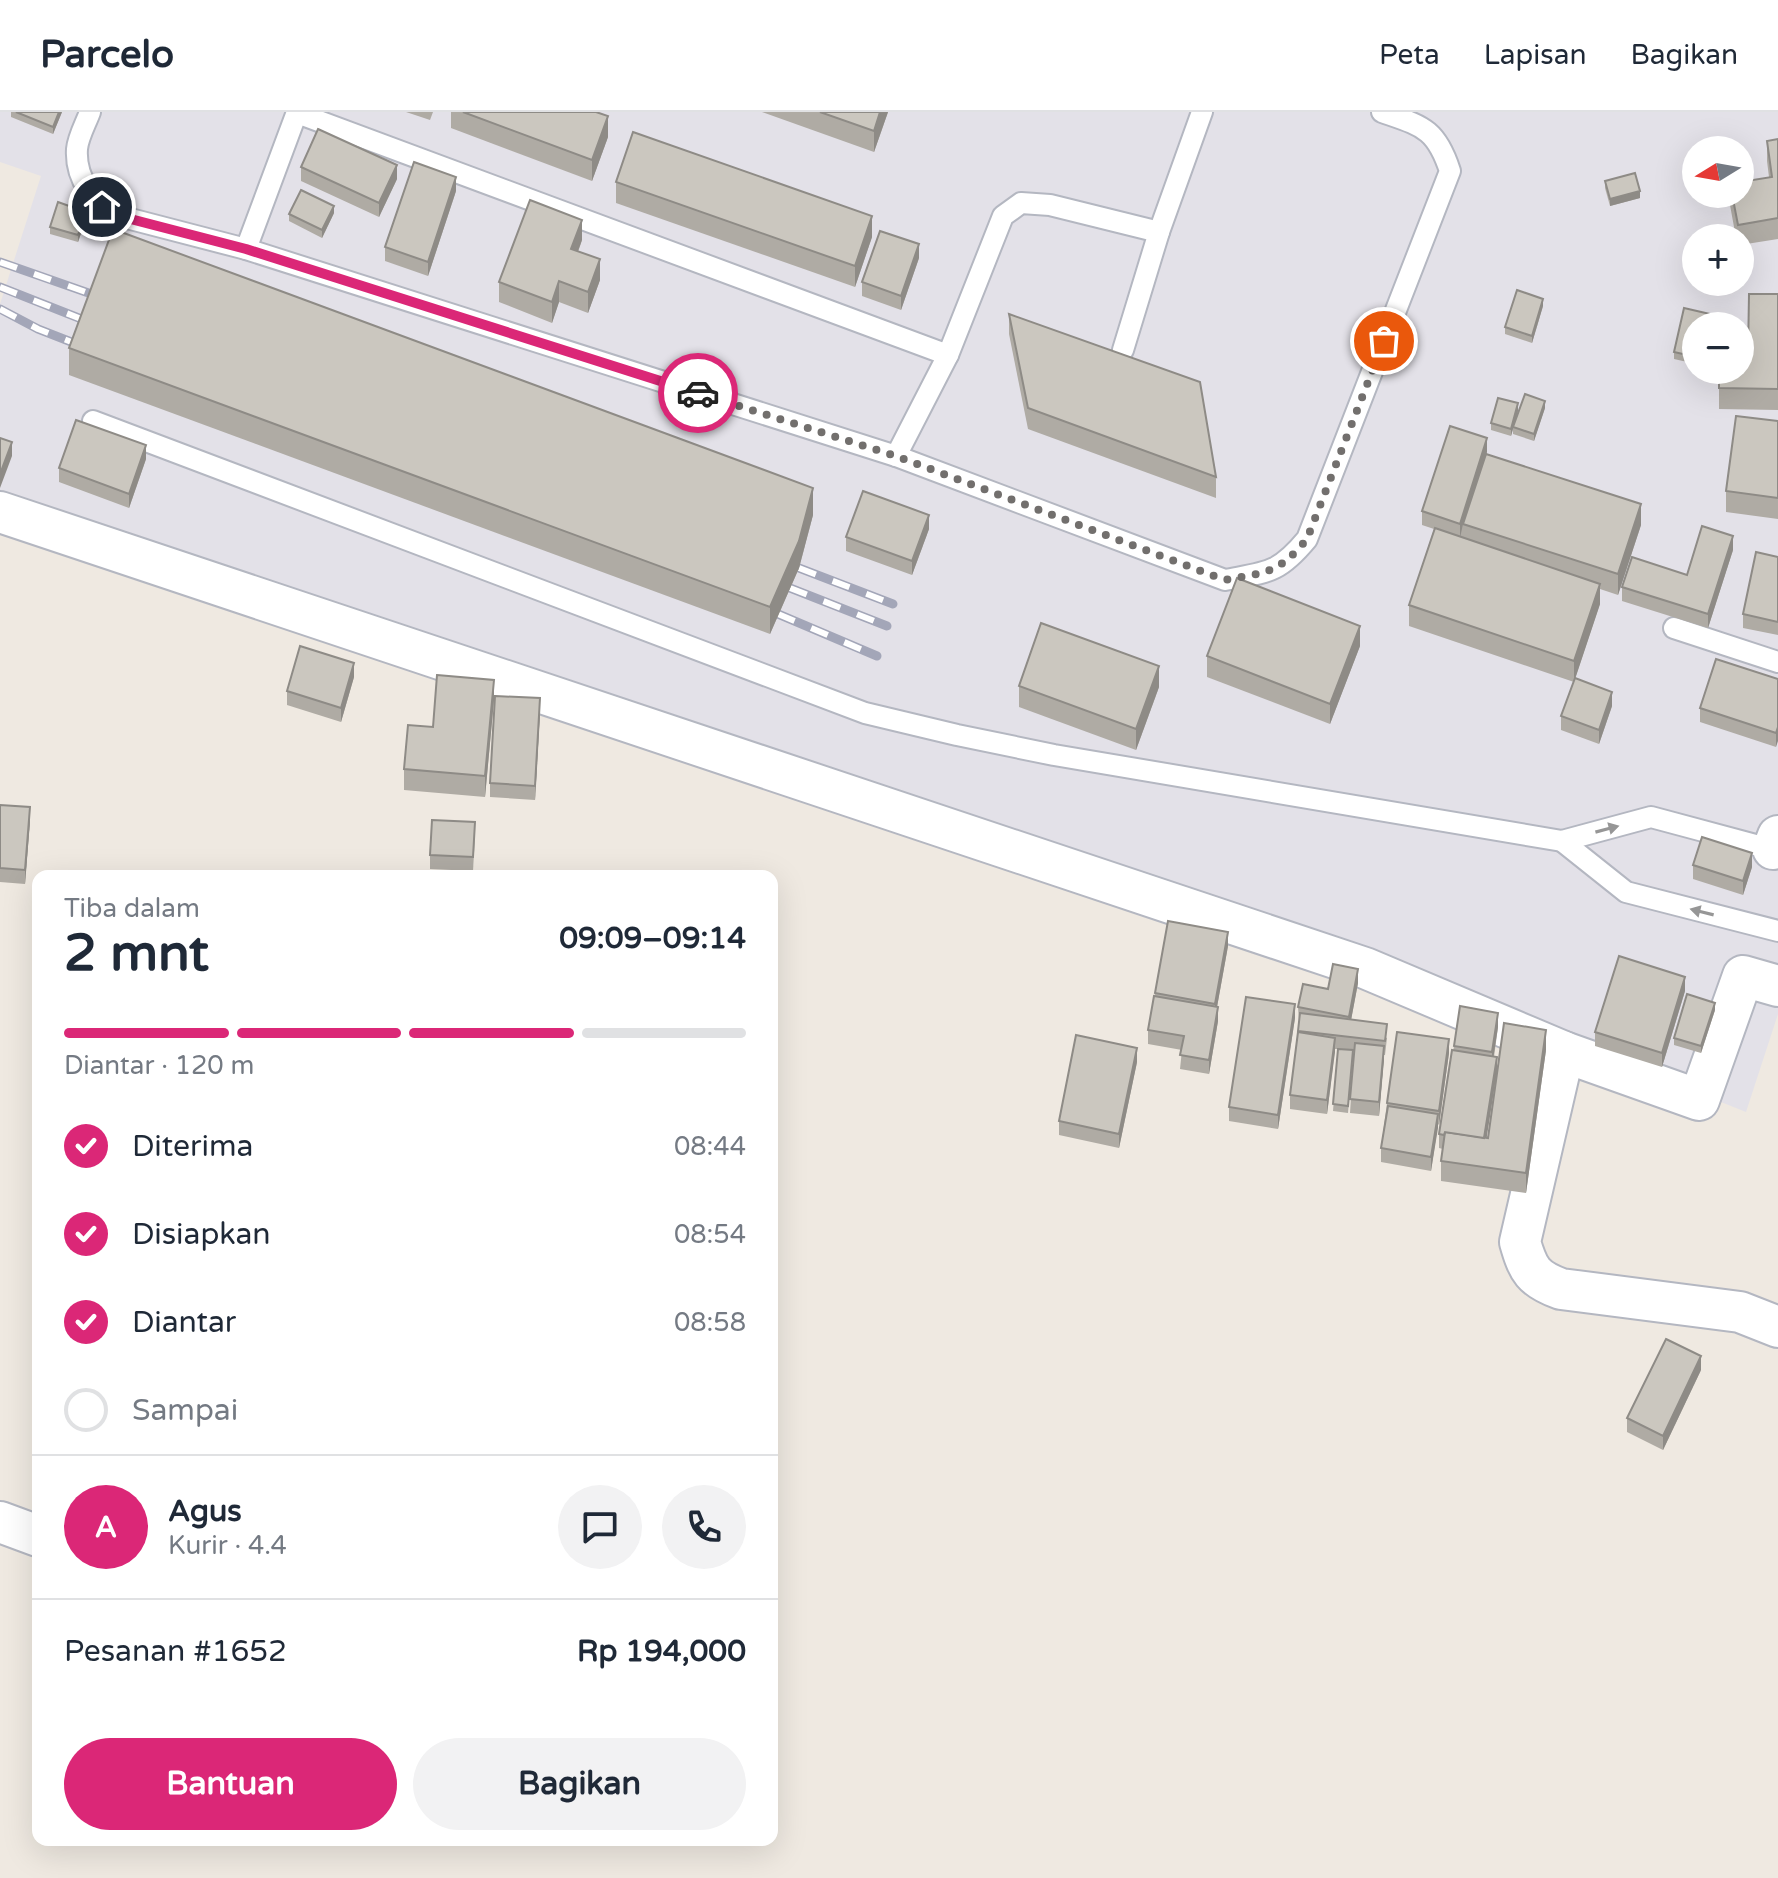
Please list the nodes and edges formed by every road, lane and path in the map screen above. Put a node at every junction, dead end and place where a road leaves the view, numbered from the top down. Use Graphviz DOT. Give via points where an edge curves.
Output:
graph roads {
  1 [pos="90,112"];
  2 [pos="1202,112"];
  3 [pos="1382,112"];
  4 [pos="297,113"];
  5 [pos="1159,232"];
  6 [pos="246,249"];
  7 [pos="1123,350"];
  8 [pos="948,355"];
  9 [pos="93,421"];
  10 [pos="896,456"];
  11 [pos="0,512"];
  12 [pos="1674,628"];
  13 [pos="1778,662"];
  14 [pos="1562,841"];
  15 [pos="1776,845"];
  16 [pos="1778,931"];
  17 [pos="1778,986"];
  18 [pos="1564,1052"];
  19 [pos="1778,1327"];
  20 [pos="0,1522"];
  21 [pos="32,1534"];
  1 -- 6 [label="lane" via="77,147 80,175 102,207"];
  2 -- 5 [label="lane"];
  3 -- 10 [label="lane" via="1420,125 1442,147 1450,171 1307,539 1284,565 1225,580"];
  4 -- 6 [label="lane"];
  4 -- 8 [label="lane"];
  5 -- 7 [label="lane"];
  5 -- 8 [label="lane" via="1050,205 1021,203 1003,216"];
  6 -- 10 [label="lane"];
  8 -- 10 [label="lane"];
  9 -- 14 [label="lane" via="865,713 1054,755"];
  11 -- 18 [label="street" via="1365,968"];
  12 -- 13 [label="lane"];
  14 -- 15 [label="lane, one-way" via="1651,817"];
  16 -- 14 [label="lane, one-way" via="1626,892"];
  17 -- 18 [label="street" via="1743,976 1699,1100"];
  18 -- 19 [label="street" via="1520,1242 1527,1266 1541,1282 1561,1289 1740,1312"];
  20 -- 21 [label="street"];
}
